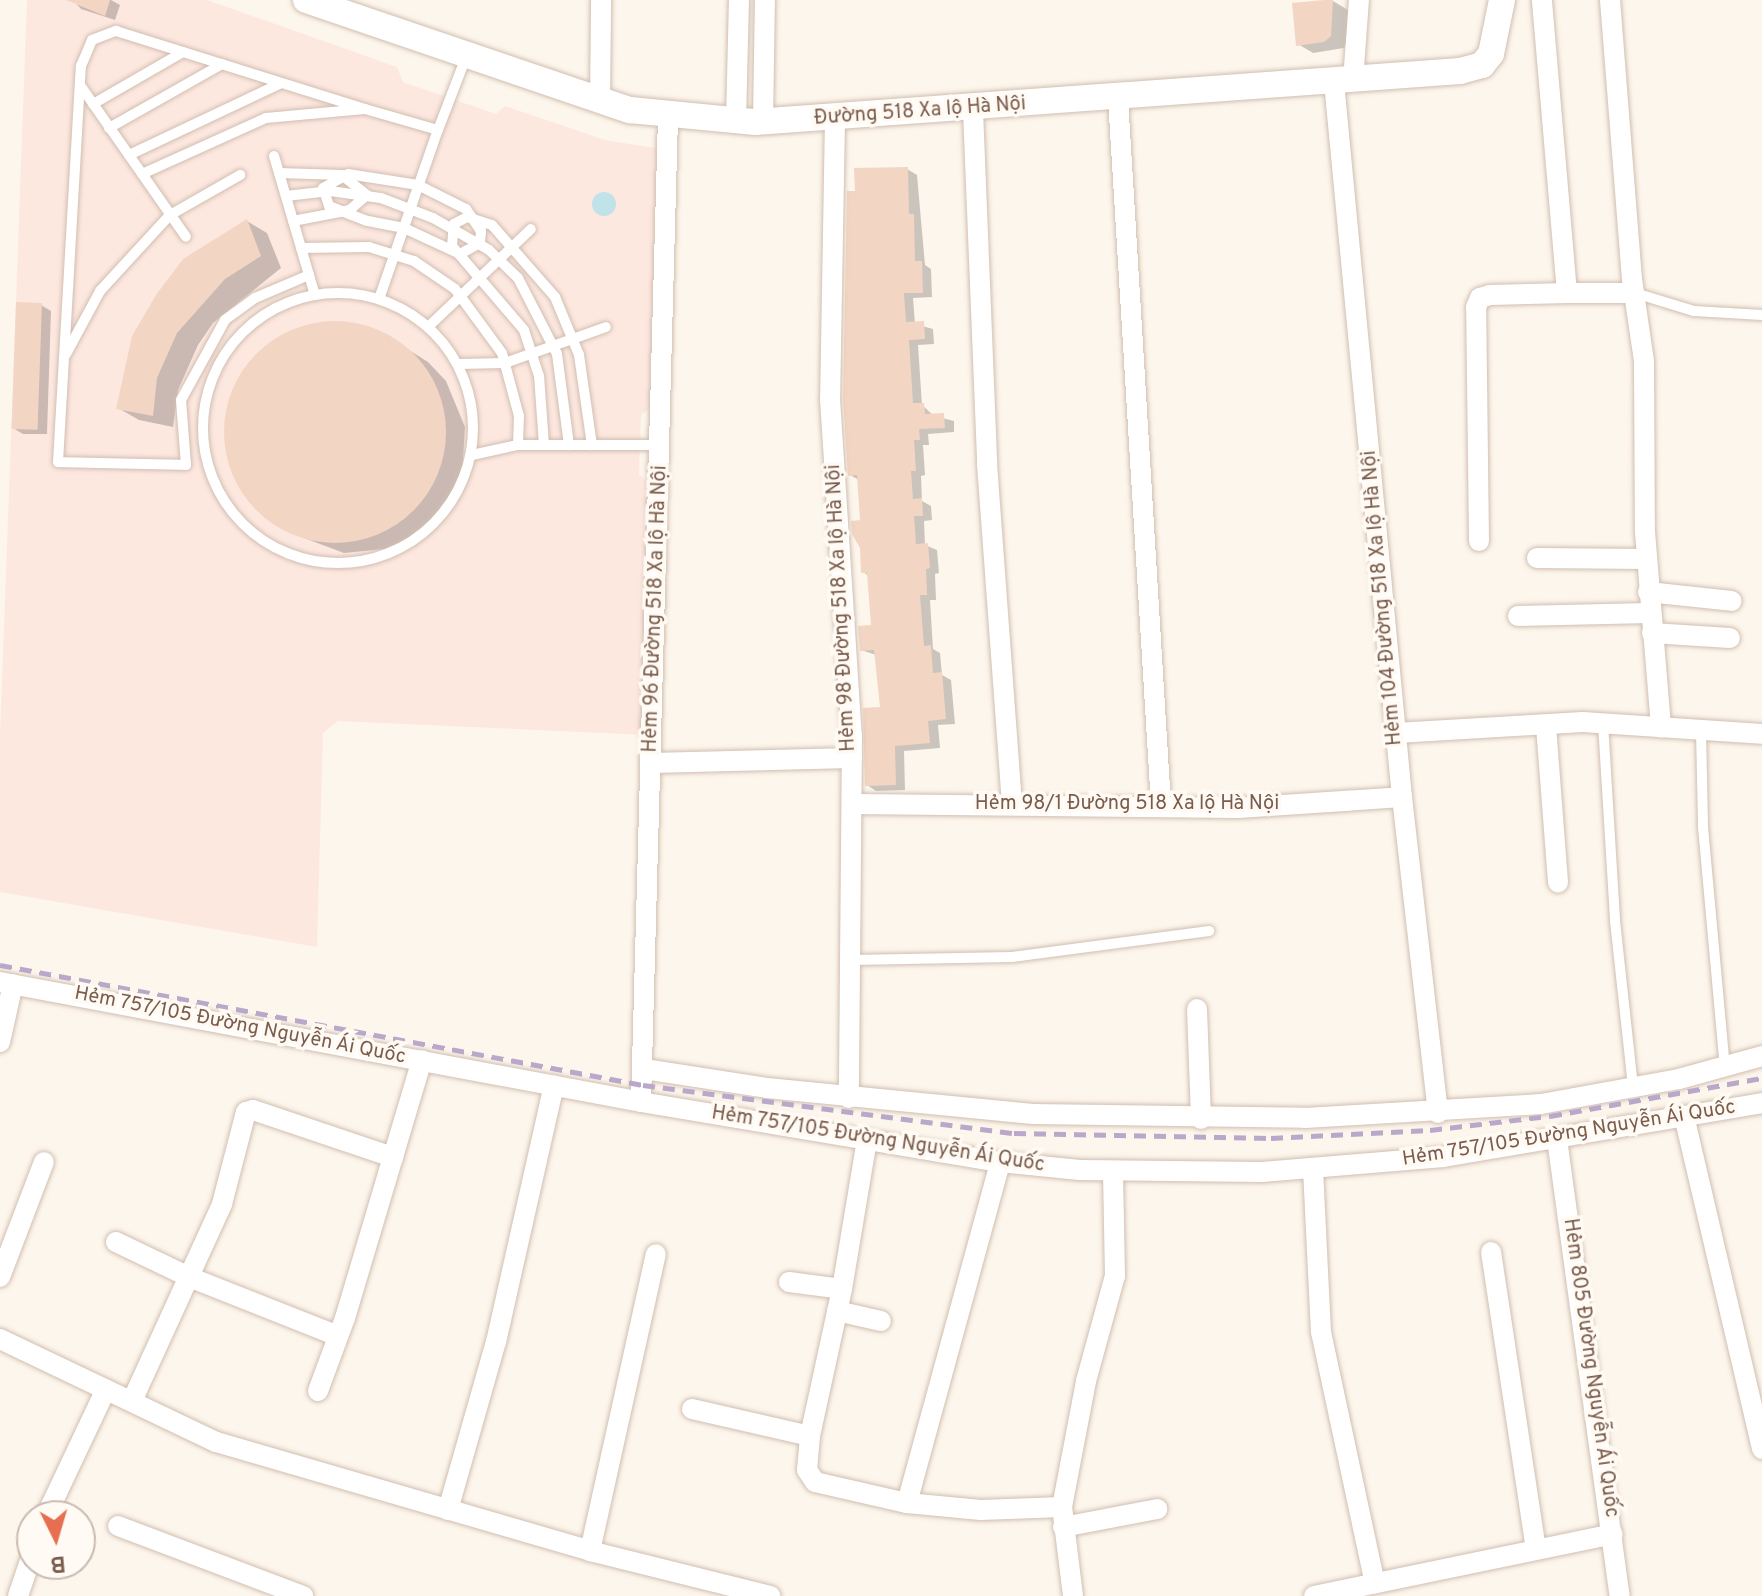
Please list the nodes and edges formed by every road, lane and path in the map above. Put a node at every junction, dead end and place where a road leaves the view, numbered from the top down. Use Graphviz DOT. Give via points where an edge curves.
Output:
graph roads {
  1 [pos="306,0"];
  2 [pos="601,0"];
  3 [pos="739,0"];
  4 [pos="765,0"];
  5 [pos="1359,0"];
  6 [pos="1502,0"];
  7 [pos="1542,0"];
  8 [pos="1610,0"];
  9 [pos="183,52"];
  10 [pos="466,57"];
  11 [pos="222,64"];
  12 [pos="1343,82"];
  13 [pos="281,83"];
  14 [pos="80,85"];
  15 [pos="1118,98"];
  16 [pos="600,102"];
  17 [pos="93,104"];
  18 [pos="365,109"];
  19 [pos="973,110"];
  20 [pos="668,116"];
  21 [pos="835,118"];
  22 [pos="736,121"];
  23 [pos="763,122"];
  24 [pos="109,128"];
  25 [pos="438,130"];
  26 [pos="129,155"];
  27 [pos="274,156"];
  28 [pos="279,173"];
  29 [pos="142,174"];
  30 [pos="240,175"];
  31 [pos="342,175"];
  32 [pos="418,185"];
  33 [pos="321,191"];
  34 [pos="367,195"];
  35 [pos="286,196"];
  36 [pos="410,209"];
  37 [pos="343,212"];
  38 [pos="170,215"];
  39 [pos="473,218"];
  40 [pos="293,221"];
  41 [pos="404,228"];
  42 [pos="453,228"];
  43 [pos="531,229"];
  44 [pos="186,237"];
  45 [pos="480,243"];
  46 [pos="513,246"];
  47 [pos="301,248"];
  48 [pos="455,252"];
  49 [pos="394,255"];
  50 [pos="499,260"];
  51 [pos="309,275"];
  52 [pos="480,278"];
  53 [pos="1567,293"];
  54 [pos="1634,293"];
  55 [pos="315,295"];
  56 [pos="461,296"];
  57 [pos="379,299"];
  58 [pos="1762,315"];
  59 [pos="428,327"];
  60 [pos="606,327"];
  61 [pos="573,338"];
  62 [pos="553,346"];
  63 [pos="534,353"];
  64 [pos="64,360"];
  65 [pos="505,363"];
  66 [pos="458,364"];
  67 [pos="518,445"];
  68 [pos="544,445"];
  69 [pos="569,445"];
  70 [pos="592,445"];
  71 [pos="660,445"];
  72 [pos="472,455"];
  73 [pos="1479,541"];
  74 [pos="1537,558"];
  75 [pos="1646,559"];
  76 [pos="1732,601"];
  77 [pos="1650,613"];
  78 [pos="1518,616"];
  79 [pos="1730,638"];
  80 [pos="1603,723"];
  81 [pos="1546,726"];
  82 [pos="1661,727"];
  83 [pos="1701,730"];
  84 [pos="1396,733"];
  85 [pos="1762,734"];
  86 [pos="852,758"];
  87 [pos="651,763"];
  88 [pos="1402,797"];
  89 [pos="852,804"];
  90 [pos="1012,804"];
  91 [pos="1161,806"];
  92 [pos="1558,883"];
  93 [pos="1209,931"];
  94 [pos="853,960"];
  95 [pos="7,983"];
  96 [pos="1197,1009"];
  97 [pos="0,1042"];
  98 [pos="1762,1056"];
  99 [pos="422,1060"];
  100 [pos="1725,1067"];
  101 [pos="644,1069"];
  102 [pos="554,1085"];
  103 [pos="1633,1086"];
  104 [pos="849,1098"];
  105 [pos="641,1102"];
  106 [pos="1762,1103"];
  107 [pos="1438,1113"];
  108 [pos="1684,1116"];
  109 [pos="1201,1119"];
  110 [pos="867,1139"];
  111 [pos="1557,1139"];
  112 [pos="393,1157"];
  113 [pos="44,1162"];
  114 [pos="1000,1162"];
  115 [pos="1313,1169"];
  116 [pos="1113,1172"];
  117 [pos="116,1242"];
  118 [pos="1491,1252"];
  119 [pos="656,1254"];
  120 [pos="0,1277"];
  121 [pos="189,1277"];
  122 [pos="789,1282"];
  123 [pos="842,1289"];
  124 [pos="837,1311"];
  125 [pos="881,1321"];
  126 [pos="338,1336"];
  127 [pos="0,1339"];
  128 [pos="106,1389"];
  129 [pos="318,1391"];
  130 [pos="132,1401"];
  131 [pos="692,1409"];
  132 [pos="810,1436"];
  133 [pos="1762,1449"];
  134 [pos="54,1500"];
  135 [pos="907,1503"];
  136 [pos="1157,1509"];
  137 [pos="448,1510"];
  138 [pos="1063,1517"];
  139 [pos="118,1526"];
  140 [pos="1613,1534"];
  141 [pos="1536,1549"];
  142 [pos="590,1551"];
  143 [pos="1375,1583"];
  144 [pos="303,1596"];
  145 [pos="770,1596"];
  146 [pos="1073,1596"];
  147 [pos="1314,1596"];
  148 [pos="1620,1596"];
  1 -- 10 [label="street, Đường 518 Xa lộ Hà Nội"];
  2 -- 16 [label="street"];
  3 -- 22 [label="street"];
  4 -- 23 [label="street"];
  5 -- 12 [label="street, Hẻm 104 Đường 518 Xa lộ Hà Nội"];
  6 -- 12 [label="street, Đường 518 Xa lộ Hà Nội" via="1496,44 1482,65"];
  7 -- 53 [label="street"];
  8 -- 54 [label="street"];
  9 -- 11 [label="lane"];
  9 -- 14 [label="lane" via="116,31 92,40"];
  9 -- 17 [label="lane"];
  10 -- 16 [label="street, Đường 518 Xa lộ Hà Nội"];
  10 -- 25 [label="lane"];
  11 -- 13 [label="lane"];
  11 -- 24 [label="lane"];
  12 -- 15 [label="street, Đường 518 Xa lộ Hà Nội"];
  12 -- 84 [label="street, Hẻm 104 Đường 518 Xa lộ Hà Nội"];
  13 -- 18 [label="lane"];
  13 -- 26 [label="lane"];
  14 -- 17 [label="lane"];
  14 -- 64 [label="lane"];
  15 -- 19 [label="street, Đường 518 Xa lộ Hà Nội"];
  15 -- 91 [label="street"];
  16 -- 20 [label="street, Đường 518 Xa lộ Hà Nội"];
  17 -- 24 [label="lane"];
  18 -- 25 [label="lane"];
  18 -- 29 [label="lane" via="266,118"];
  19 -- 21 [label="street, Đường 518 Xa lộ Hà Nội"];
  19 -- 90 [label="street" via="987,464"];
  20 -- 22 [label="street, Đường 518 Xa lộ Hà Nội"];
  20 -- 71 [label="street, Hẻm 96 Đường 518 Xa lộ Hà Nội"];
  21 -- 23 [label="street, Đường 518 Xa lộ Hà Nội"];
  21 -- 86 [label="street, Hẻm 98 Đường 518 Xa lộ Hà Nội" via="831,409"];
  22 -- 23 [label="street, Đường 518 Xa lộ Hà Nội"];
  24 -- 26 [label="lane"];
  25 -- 32 [label="lane"];
  26 -- 29 [label="lane"];
  27 -- 28 [label="lane"];
  28 -- 31 [label="lane"];
  28 -- 35 [label="lane"];
  29 -- 38 [label="lane"];
  30 -- 38 [label="lane"];
  31 -- 32 [label="lane"];
  31 -- 33 [label="lane"];
  31 -- 34 [label="lane"];
  32 -- 36 [label="lane"];
  32 -- 39 [label="lane"];
  33 -- 34 [label="lane"];
  33 -- 35 [label="lane"];
  33 -- 37 [label="lane" via="329,206"];
  34 -- 36 [label="lane"];
  34 -- 37 [label="lane" via="358,207"];
  35 -- 40 [label="lane"];
  36 -- 41 [label="lane"];
  36 -- 42 [label="lane"];
  37 -- 40 [label="lane"];
  37 -- 41 [label="lane"];
  38 -- 44 [label="lane"];
  38 -- 64 [label="lane" via="100,291"];
  39 -- 42 [label="lane"];
  39 -- 45 [label="lane" via="481,231"];
  39 -- 46 [label="lane" via="492,225"];
  40 -- 47 [label="lane"];
  41 -- 48 [label="lane"];
  41 -- 49 [label="lane"];
  42 -- 45 [label="lane"];
  42 -- 48 [label="lane"];
  43 -- 46 [label="lane"];
  45 -- 48 [label="lane" via="466,253"];
  45 -- 50 [label="lane"];
  46 -- 50 [label="lane"];
  46 -- 61 [label="lane" via="555,297"];
  47 -- 49 [label="lane" via="354,246"];
  47 -- 51 [label="lane"];
  48 -- 52 [label="lane"];
  49 -- 56 [label="lane" via="435,273"];
  49 -- 57 [label="lane"];
  50 -- 52 [label="lane"];
  50 -- 62 [label="lane" via="518,278"];
  51 -- 55 [label="lane"];
  51 -- 64 [label="lane" via="255,298 225,320 181,400 186,465 58,462"];
  52 -- 56 [label="lane"];
  52 -- 63 [label="lane" via="524,330"];
  53 -- 54 [label="street"];
  53 -- 73 [label="street" via="1490,295 1480,298 1476,307"];
  54 -- 58 [label="lane" via="1694,311"];
  54 -- 75 [label="street" via="1644,361"];
  55 -- 57 [label="lane"];
  55 -- 72 [label="lane" via="275,308 241,333 216,368 203,450 216,489 241,523 274,548 314,562 356,563 397,551 432,527 457,494"];
  56 -- 59 [label="lane"];
  56 -- 65 [label="lane" via="490,331"];
  57 -- 59 [label="lane"];
  59 -- 66 [label="lane"];
  60 -- 61 [label="lane"];
  61 -- 62 [label="lane"];
  61 -- 70 [label="lane" via="589,401"];
  62 -- 63 [label="lane"];
  62 -- 69 [label="lane" via="565,389"];
  63 -- 65 [label="lane"];
  63 -- 68 [label="lane"];
  65 -- 66 [label="lane"];
  65 -- 67 [label="lane" via="519,416"];
  66 -- 72 [label="lane" via="472,408"];
  67 -- 68 [label="lane"];
  67 -- 72 [label="lane"];
  68 -- 69 [label="lane"];
  69 -- 70 [label="lane"];
  70 -- 71 [label="lane"];
  71 -- 87 [label="street, Hẻm 96 Đường 518 Xa lộ Hà Nội"];
  74 -- 75 [label="street"];
  75 -- 77 [label="street"];
  76 -- 77 [label="street"];
  77 -- 78 [label="street"];
  77 -- 79 [label="street"];
  77 -- 82 [label="street"];
  80 -- 81 [label="street"];
  80 -- 82 [label="street"];
  80 -- 103 [label="lane" via="1615,921"];
  81 -- 84 [label="street"];
  81 -- 92 [label="street"];
  82 -- 83 [label="street"];
  83 -- 85 [label="street"];
  83 -- 100 [label="lane" via="1703,827"];
  84 -- 88 [label="street, Hẻm 104 Đường 518 Xa lộ Hà Nội"];
  86 -- 87 [label="street"];
  86 -- 89 [label="street, Hẻm 98 Đường 518 Xa lộ Hà Nội"];
  87 -- 101 [label="street, Hẻm 96 Đường 518 Xa lộ Hà Nội"];
  88 -- 91 [label="street, Hẻm 98/1 Đường 518 Xa lộ Hà Nội" via="1238,808"];
  88 -- 107 [label="street, Hẻm 104 Đường 518 Xa lộ Hà Nội"];
  89 -- 90 [label="street, Hẻm 98/1 Đường 518 Xa lộ Hà Nội"];
  89 -- 94 [label="street, Hẻm 98 Đường 518 Xa lộ Hà Nội"];
  90 -- 91 [label="street, Hẻm 98/1 Đường 518 Xa lộ Hà Nội"];
  93 -- 94 [label="lane" via="1012,957"];
  94 -- 104 [label="street, Hẻm 98 Đường 518 Xa lộ Hà Nội"];
  95 -- 97 [label="street"];
  95 -- 99 [label="street, Hẻm 757/105 Đường Nguyễn Ái Quốc"];
  96 -- 109 [label="street"];
  98 -- 100 [label="street"];
  99 -- 102 [label="street, Hẻm 757/105 Đường Nguyễn Ái Quốc"];
  99 -- 112 [label="street"];
  100 -- 103 [label="street"];
  101 -- 104 [label="street"];
  101 -- 105 [label="street, Hẻm 96 Đường 518 Xa lộ Hà Nội"];
  102 -- 105 [label="street, Hẻm 757/105 Đường Nguyễn Ái Quốc"];
  102 -- 137 [label="street" via="496,1342"];
  103 -- 107 [label="street" via="1541,1104"];
  104 -- 109 [label="street" via="1033,1114"];
  105 -- 110 [label="street, Hẻm 757/105 Đường Nguyễn Ái Quốc"];
  106 -- 108 [label="street, Hẻm 757/105 Đường Nguyễn Ái Quốc"];
  107 -- 109 [label="street"];
  108 -- 111 [label="street, Hẻm 757/105 Đường Nguyễn Ái Quốc"];
  108 -- 133 [label="street"];
  110 -- 114 [label="street, Hẻm 757/105 Đường Nguyễn Ái Quốc"];
  110 -- 123 [label="street"];
  111 -- 115 [label="street, Hẻm 757/105 Đường Nguyễn Ái Quốc"];
  111 -- 140 [label="street, Hẻm 805 Đường Nguyễn Ái Quốc"];
  112 -- 121 [label="street" via="246,1112 222,1204"];
  112 -- 126 [label="street"];
  113 -- 120 [label="street"];
  114 -- 116 [label="street, Hẻm 757/105 Đường Nguyễn Ái Quốc"];
  114 -- 135 [label="street"];
  115 -- 116 [label="street, Hẻm 757/105 Đường Nguyễn Ái Quốc"];
  115 -- 143 [label="street" via="1321,1332"];
  116 -- 138 [label="street" via="1115,1276 1086,1381"];
  117 -- 121 [label="street"];
  118 -- 141 [label="street"];
  119 -- 142 [label="street"];
  121 -- 126 [label="street"];
  121 -- 130 [label="street"];
  122 -- 123 [label="street"];
  123 -- 124 [label="street"];
  124 -- 125 [label="street"];
  124 -- 132 [label="street"];
  126 -- 129 [label="street"];
  127 -- 128 [label="street"];
  128 -- 130 [label="street"];
  128 -- 134 [label="street"];
  130 -- 137 [label="street" via="216,1442"];
  131 -- 132 [label="street"];
  132 -- 135 [label="street" via="807,1470 815,1482"];
  135 -- 138 [label="street"];
  136 -- 138 [label="street"];
  137 -- 142 [label="street"];
  138 -- 146 [label="street"];
  139 -- 144 [label="street"];
  140 -- 141 [label="street"];
  140 -- 148 [label="street, Hẻm 805 Đường Nguyễn Ái Quốc"];
  141 -- 143 [label="street"];
  142 -- 145 [label="street"];
  143 -- 147 [label="street"];
}
